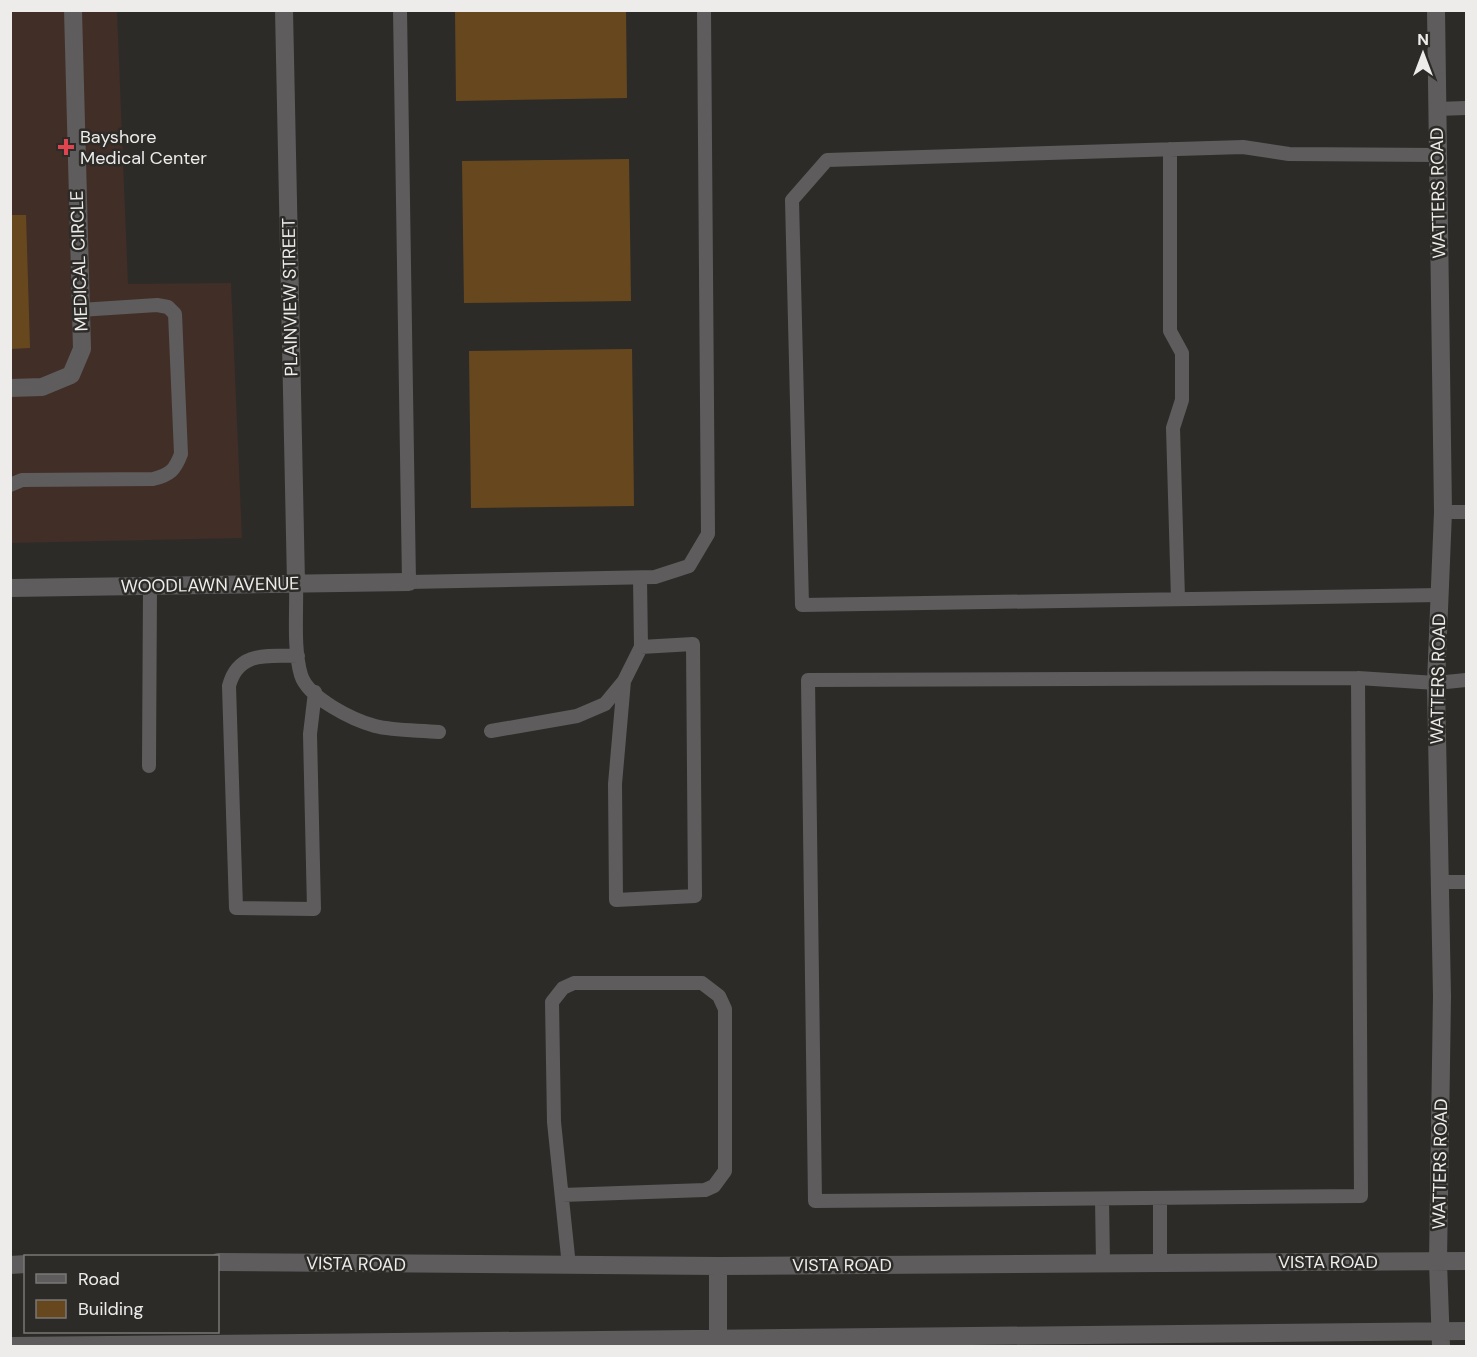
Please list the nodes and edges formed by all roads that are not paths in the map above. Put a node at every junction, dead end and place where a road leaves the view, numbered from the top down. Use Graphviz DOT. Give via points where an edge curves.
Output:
graph roads {
  1 [pos="73,10"];
  2 [pos="284,10"];
  3 [pos="400,10"];
  4 [pos="704,10"];
  5 [pos="1436,10"];
  6 [pos="1467,108"];
  7 [pos="1437,109"];
  8 [pos="1170,149"];
  9 [pos="1438,154"];
  10 [pos="80,310"];
  11 [pos="10,387"];
  12 [pos="10,485"];
  13 [pos="1443,512"];
  14 [pos="1467,512"];
  15 [pos="640,578"];
  16 [pos="409,582"];
  17 [pos="296,583"];
  18 [pos="150,586"];
  19 [pos="10,588"];
  20 [pos="1440,595"];
  21 [pos="1178,599"];
  22 [pos="641,647"];
  23 [pos="298,656"];
  24 [pos="1358,678"];
  25 [pos="1467,680"];
  26 [pos="624,681"];
  27 [pos="1436,683"];
  28 [pos="315,692"];
  29 [pos="491,731"];
  30 [pos="439,732"];
  31 [pos="149,766"];
  32 [pos="1440,882"];
  33 [pos="1467,882"];
  34 [pos="562,1195"];
  35 [pos="1160,1198"];
  36 [pos="1102,1199"];
  37 [pos="1467,1261"];
  38 [pos="219,1262"];
  39 [pos="1438,1262"];
  40 [pos="1103,1263"];
  41 [pos="1160,1263"];
  42 [pos="569,1266"];
  43 [pos="718,1266"];
  44 [pos="1467,1331"];
  45 [pos="718,1338"];
  46 [pos="1440,1339"];
  47 [pos="470,1344"];
  48 [pos="124,1346"];
  49 [pos="181,1346"];
  50 [pos="12,1347"];
  1 -- 10 [label="street, MEDICAL CIRCLE"];
  2 -- 17 [label="street, PLAINVIEW STREET"];
  3 -- 16 [label="lane"];
  4 -- 15 [label="lane" via="708,534 689,566"];
  5 -- 7 [label="street, WATTERS ROAD"];
  6 -- 7 [label="lane"];
  7 -- 9 [label="street, WATTERS ROAD"];
  8 -- 9 [label="lane" via="1243,147 1289,154"];
  8 -- 21 [label="lane" via="1170,331 1182,353 1182,400 1173,428"];
  8 -- 21 [label="lane" via="827,160 792,200 802,605"];
  9 -- 13 [label="street, WATTERS ROAD"];
  10 -- 11 [label="street, MEDICAL CIRCLE" via="82,349 71,375 42,387"];
  10 -- 12 [label="lane" via="157,305 176,314 181,454 176,467 169,475 153,479 22,480"];
  13 -- 14 [label="lane"];
  13 -- 20 [label="street, WATTERS ROAD"];
  15 -- 16 [label="lane"];
  15 -- 22 [label="lane"];
  16 -- 17 [label="street, WOODLAWN AVENUE"];
  17 -- 18 [label="street, WOODLAWN AVENUE"];
  17 -- 23 [label="lane"];
  18 -- 19 [label="street, WOODLAWN AVENUE"];
  18 -- 31 [label="lane"];
  20 -- 21 [label="lane"];
  20 -- 27 [label="street, WATTERS ROAD"];
  22 -- 26 [label="lane"];
  22 -- 26 [label="lane" via="693,644 695,896 616,900 615,784"];
  23 -- 28 [label="lane" via="302,678"];
  23 -- 28 [label="lane" via="266,656 245,661 233,670 229,686 236,908 314,909 310,734"];
  24 -- 27 [label="lane"];
  24 -- 35 [label="lane" via="1361,1196"];
  24 -- 36 [label="lane" via="808,680 815,1201"];
  25 -- 27 [label="lane"];
  26 -- 29 [label="lane" via="605,704 577,716"];
  27 -- 32 [label="street, WATTERS ROAD"];
  28 -- 30 [label="lane" via="327,705 375,726"];
  32 -- 33 [label="lane"];
  32 -- 39 [label="street, WATTERS ROAD"];
  34 -- 34 [label="lane" via="554,1122 551,1023 556,994 574,983 702,983 712,988 725,1009 725,1171 721,1178 705,1190"];
  34 -- 42 [label="lane"];
  35 -- 36 [label="lane"];
  35 -- 41 [label="lane"];
  36 -- 40 [label="lane"];
  37 -- 39 [label="street, VISTA ROAD"];
  38 -- 42 [label="street, VISTA ROAD"];
  39 -- 41 [label="street, VISTA ROAD"];
  39 -- 46 [label="street, WATTERS ROAD"];
  40 -- 41 [label="street, VISTA ROAD"];
  40 -- 43 [label="street, VISTA ROAD"];
  42 -- 43 [label="street, VISTA ROAD"];
  43 -- 45 [label="street"];
  44 -- 46 [label="street"];
  45 -- 46 [label="street"];
  45 -- 47 [label="street"];
  47 -- 49 [label="street"];
  48 -- 49 [label="street"];
  48 -- 50 [label="street"];
}
